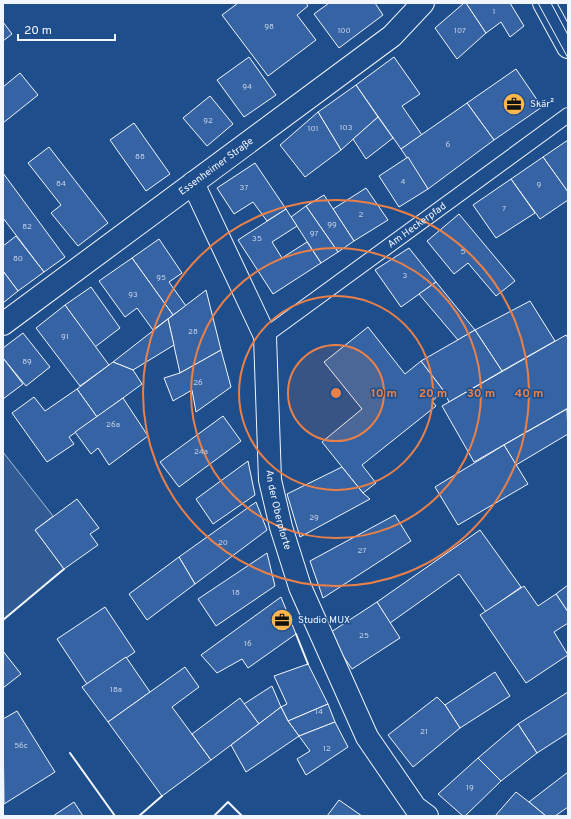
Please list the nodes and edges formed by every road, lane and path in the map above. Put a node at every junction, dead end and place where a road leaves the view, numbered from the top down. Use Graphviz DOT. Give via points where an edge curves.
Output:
graph roads {
  1 [pos="423,3"];
  2 [pos="544,3"];
  3 [pos="568,47"];
  4 [pos="568,115"];
  5 [pos="193,183"];
  6 [pos="3,324"];
  7 [pos="265,336"];
  8 [pos="418,813"];
  1 -- 5 [label="street, Essenheimer Straße" via="392,36"];
  2 -- 3 [label="street"];
  4 -- 7 [label="lane, Am Heckerpfad"];
  5 -- 6 [label="street, Essenheimer Straße"];
  5 -- 7 [label="street, An der Oberpforte"];
  7 -- 8 [label="street, An der Oberpforte" via="270,480 281,527 298,580 366,737"];
}
